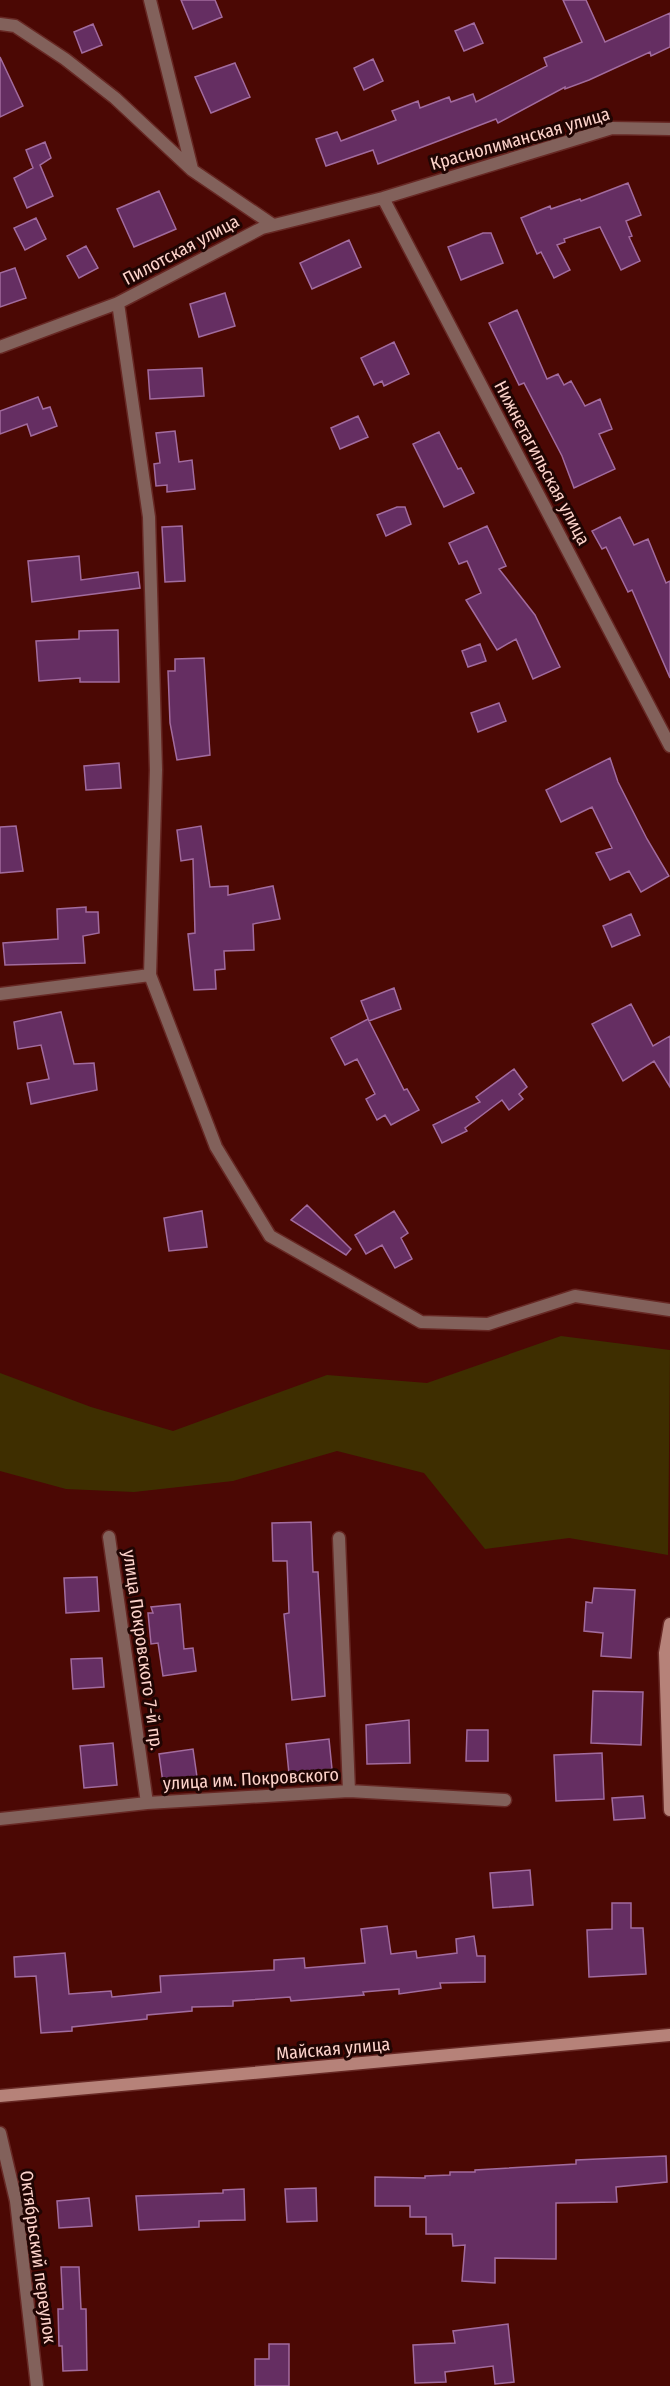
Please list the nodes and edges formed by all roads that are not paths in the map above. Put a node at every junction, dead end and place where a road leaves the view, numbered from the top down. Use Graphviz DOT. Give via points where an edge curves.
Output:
graph roads {
  1 [pos="150,0"];
  2 [pos="0,24"];
  3 [pos="670,129"];
  4 [pos="192,170"];
  5 [pos="383,198"];
  6 [pos="273,225"];
  7 [pos="118,303"];
  8 [pos="0,347"];
  9 [pos="670,746"];
  10 [pos="150,975"];
  11 [pos="0,994"];
  12 [pos="670,1310"];
  13 [pos="109,1537"];
  14 [pos="339,1538"];
  15 [pos="670,1624"];
  16 [pos="349,1791"];
  17 [pos="504,1800"];
  18 [pos="147,1803"];
  19 [pos="670,1810"];
  20 [pos="0,1819"];
  21 [pos="670,2035"];
  22 [pos="0,2096"];
  23 [pos="0,2133"];
  24 [pos="37,2386"];
  1 -- 4 [label="street"];
  2 -- 4 [label="street" via="15,27 65,59 115,98"];
  3 -- 5 [label="street, Краснолиманская улица" via="612,128"];
  4 -- 6 [label="street"];
  5 -- 6 [label="street, Пилотская улица"];
  5 -- 9 [label="street, Нижнетагильская улица"];
  6 -- 7 [label="street, Пилотская улица"];
  7 -- 8 [label="street, Пилотская улица"];
  7 -- 10 [label="street" via="149,517 156,770"];
  10 -- 11 [label="street"];
  10 -- 12 [label="street" via="216,1147 270,1236 421,1322 488,1324 575,1296"];
  13 -- 18 [label="street, улица Покровского 7-й пр."];
  14 -- 16 [label="street"];
  15 -- 19 [label="street" via="665,1653"];
  16 -- 17 [label="street, улица им. Покровского"];
  16 -- 18 [label="street, улица им. Покровского"];
  18 -- 20 [label="street, улица им. Покровского"];
  21 -- 22 [label="street, Майская улица"];
  23 -- 24 [label="street, Октябрьский переулок" via="16,2200"];
}
